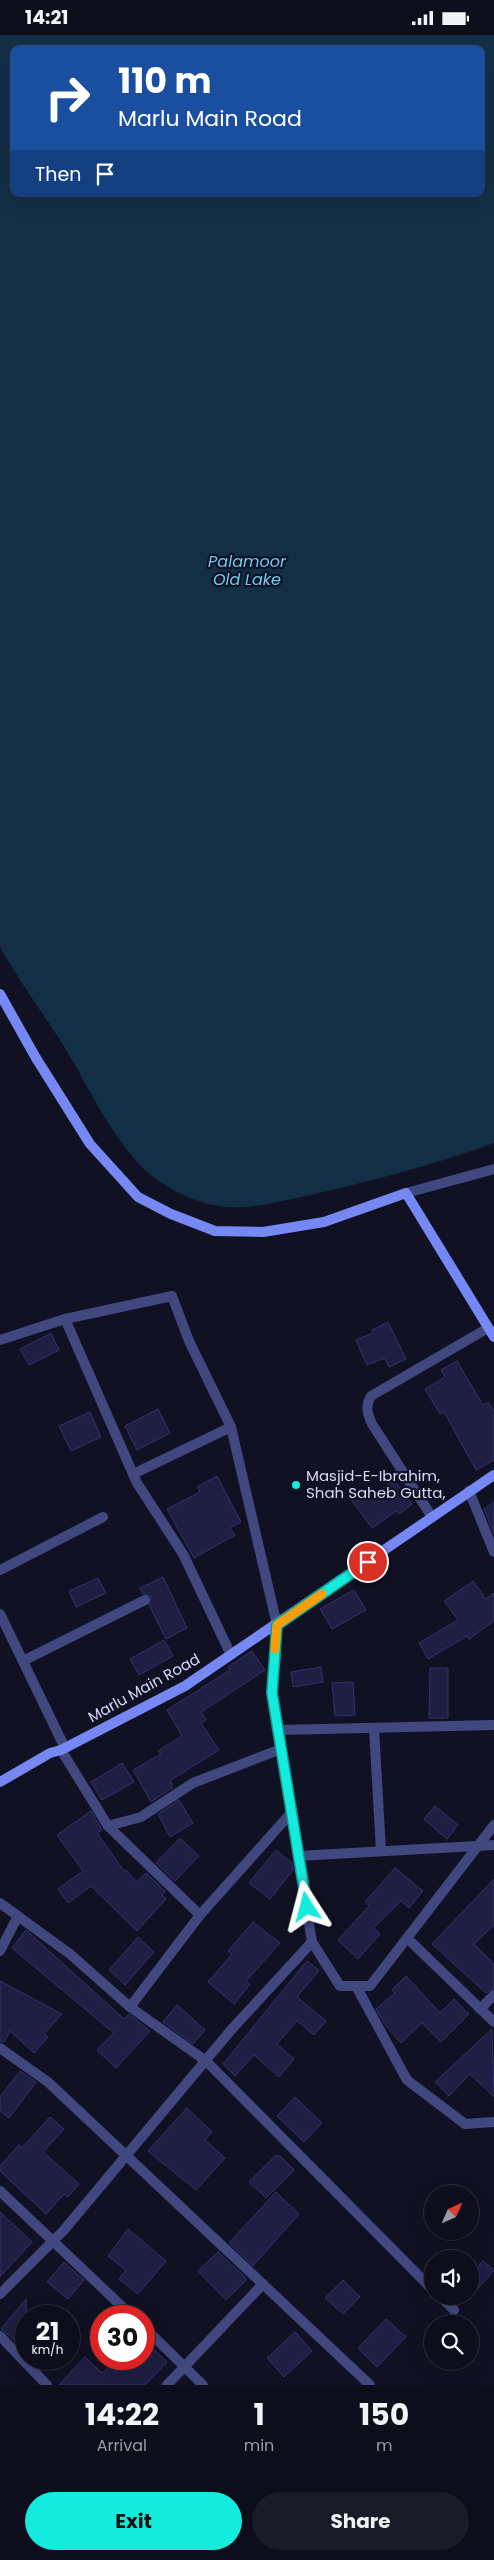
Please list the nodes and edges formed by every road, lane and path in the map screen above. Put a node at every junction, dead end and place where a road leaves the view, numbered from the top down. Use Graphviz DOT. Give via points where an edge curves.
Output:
graph roads {
  1 [pos="0,994"];
  2 [pos="494,1169"];
  3 [pos="406,1193"];
  4 [pos="65,1319"];
  5 [pos="491,1332"];
  6 [pos="0,1340"];
  7 [pos="231,1427"];
  8 [pos="134,1474"];
  9 [pos="494,1475"];
  10 [pos="469,1491"];
  11 [pos="103,1517"];
  12 [pos="432,1517"];
  13 [pos="494,1552"];
  14 [pos="0,1570"];
  15 [pos="145,1601"];
  16 [pos="0,1614"];
  17 [pos="277,1625"];
  18 [pos="231,1655"];
  19 [pos="23,1661"];
  20 [pos="494,1725"];
  21 [pos="374,1728"];
  22 [pos="278,1730"];
  23 [pos="63,1749"];
  24 [pos="281,1749"];
  25 [pos="0,1782"];
  26 [pos="291,1813"];
  27 [pos="494,1825"];
  28 [pos="108,1826"];
  29 [pos="488,1847"];
  30 [pos="381,1851"];
  31 [pos="298,1856"];
  32 [pos="0,1903"];
  33 [pos="200,1915"];
  34 [pos="18,1916"];
  35 [pos="406,1938"];
  36 [pos="312,1942"];
  37 [pos="0,1951"];
  38 [pos="356,1986"];
  39 [pos="494,1995"];
  40 [pos="130,2007"];
  41 [pos="480,2009"];
  42 [pos="494,2023"];
  43 [pos="0,2048"];
  44 [pos="206,2061"];
  45 [pos="494,2122"];
  46 [pos="128,2156"];
  47 [pos="0,2191"];
  48 [pos="54,2240"];
  49 [pos="424,2281"];
  50 [pos="263,2284"];
  51 [pos="0,2294"];
  52 [pos="121,2305"];
  53 [pos="449,2305"];
  54 [pos="454,2310"];
  55 [pos="0,2337"];
  56 [pos="155,2338"];
  57 [pos="184,2367"];
  58 [pos="47,2385"];
  59 [pos="167,2385"];
  60 [pos="203,2385"];
  61 [pos="370,2385"];
  1 -- 3 [label="street" via="90,1144 138,1197 171,1214 216,1231 263,1232 324,1222"];
  2 -- 3 [label="street"];
  3 -- 5 [label="street"];
  4 -- 6 [label="street"];
  4 -- 7 [label="street" via="172,1296 189,1341"];
  4 -- 8 [label="street"];
  5 -- 12 [label="street" via="371,1396 367,1402 372,1424"];
  7 -- 8 [label="street"];
  7 -- 17 [label="street"];
  8 -- 18 [label="street" via="183,1554"];
  9 -- 10 [label="street, Marlu Main Road"];
  10 -- 12 [label="street, Marlu Main Road"];
  10 -- 13 [label="street"];
  11 -- 14 [label="street"];
  12 -- 17 [label="street, Marlu Main Road"];
  15 -- 19 [label="street"];
  16 -- 19 [label="street"];
  17 -- 18 [label="street, Marlu Main Road"];
  17 -- 22 [label="street" via="272,1693"];
  18 -- 23 [label="street, Marlu Main Road" via="185,1686"];
  19 -- 23 [label="street"];
  20 -- 21 [label="street"];
  21 -- 22 [label="street"];
  21 -- 30 [label="street"];
  22 -- 24 [label="street"];
  23 -- 25 [label="street, Marlu Main Road"];
  23 -- 28 [label="street"];
  24 -- 26 [label="street"];
  24 -- 28 [label="street" via="193,1783 141,1817"];
  26 -- 31 [label="street"];
  26 -- 33 [label="street"];
  27 -- 29 [label="street"];
  28 -- 33 [label="street"];
  29 -- 30 [label="street"];
  29 -- 35 [label="street"];
  30 -- 31 [label="street"];
  31 -- 36 [label="street"];
  32 -- 34 [label="street"];
  33 -- 40 [label="street"];
  34 -- 37 [label="street"];
  34 -- 40 [label="street" via="70,1954"];
  35 -- 38 [label="street" via="370,1986"];
  35 -- 41 [label="street"];
  36 -- 38 [label="street" via="340,1986"];
  36 -- 44 [label="street"];
  38 -- 45 [label="street" via="407,2080 465,2124"];
  39 -- 41 [label="street"];
  40 -- 44 [label="street"];
  41 -- 42 [label="street"];
  43 -- 46 [label="street" via="48,2082"];
  44 -- 46 [label="street"];
  44 -- 49 [label="street"];
  46 -- 48 [label="street"];
  46 -- 50 [label="street"];
  47 -- 48 [label="street"];
  48 -- 51 [label="street"];
  48 -- 52 [label="street"];
  50 -- 57 [label="street"];
  50 -- 61 [label="street"];
  53 -- 54 [label="street"];
  55 -- 58 [label="street"];
  56 -- 57 [label="street"];
  57 -- 59 [label="street"];
  57 -- 60 [label="street"];
}
